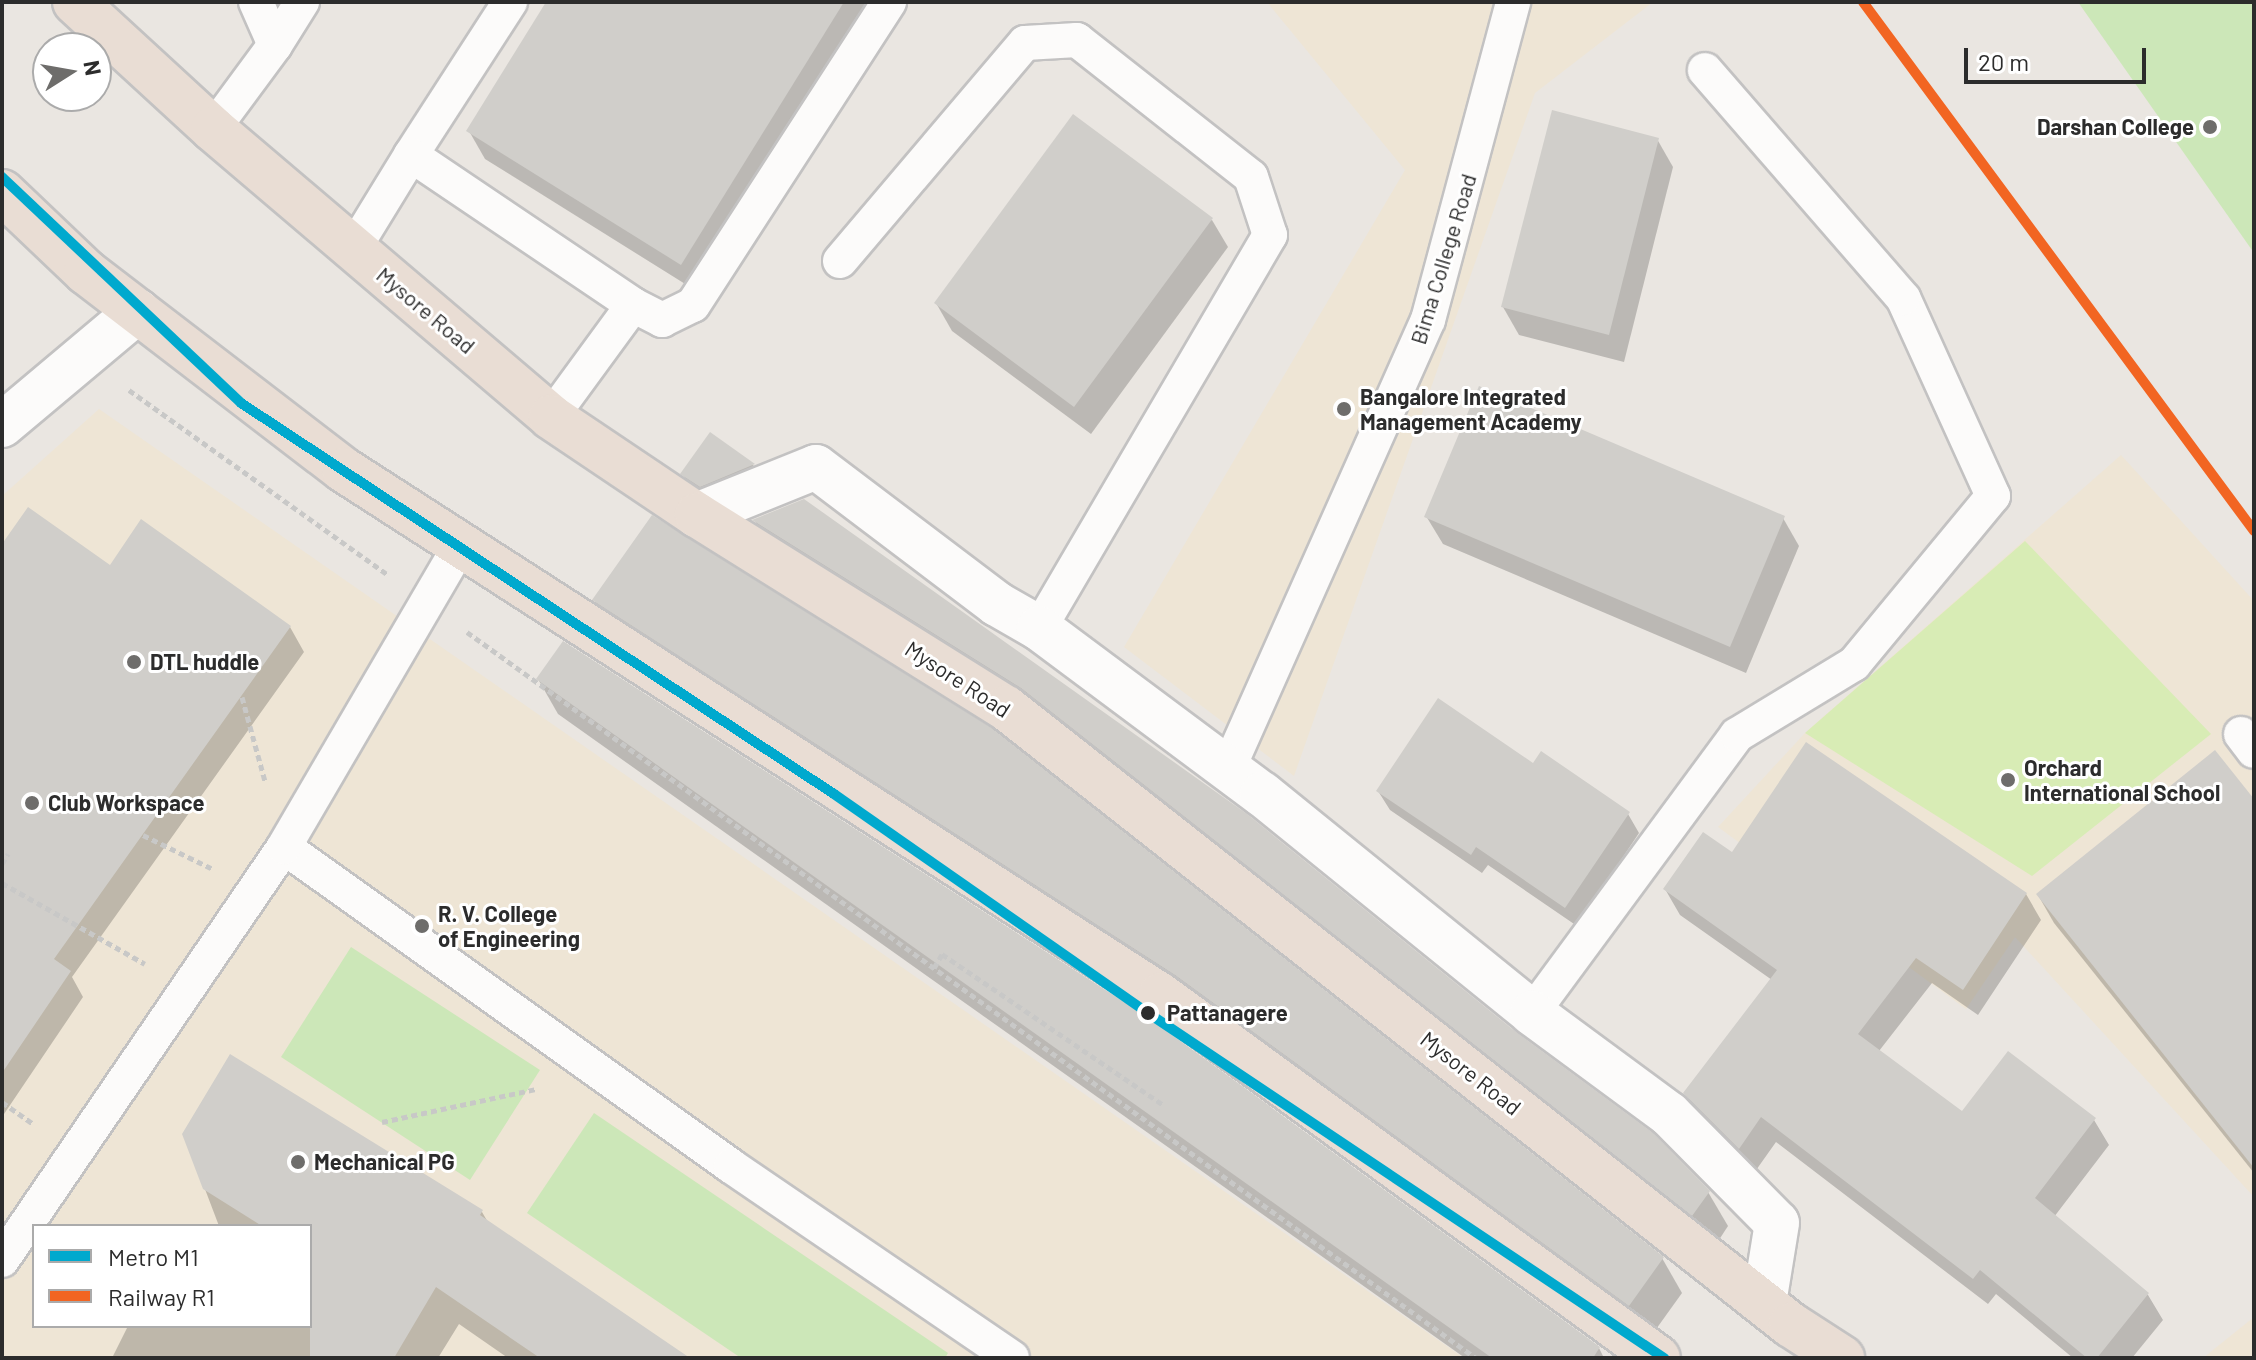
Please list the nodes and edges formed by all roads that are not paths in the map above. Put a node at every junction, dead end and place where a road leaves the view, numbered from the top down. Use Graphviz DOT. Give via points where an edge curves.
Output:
graph roads {
  1 [pos="75,2"];
  2 [pos="256,2"];
  3 [pos="302,2"];
  4 [pos="510,2"];
  5 [pos="889,2"];
  6 [pos="1513,2"];
  7 [pos="275,45"];
  8 [pos="1705,70"];
  9 [pos="213,129"];
  10 [pos="411,155"];
  11 [pos="2,192"];
  12 [pos="354,248"];
  13 [pos="840,261"];
  14 [pos="633,305"];
  15 [pos="138,311"];
  16 [pos="551,417"];
  17 [pos="2,425"];
  18 [pos="697,515"];
  19 [pos="460,546"];
  20 [pos="1039,628"];
  21 [pos="1228,769"];
  22 [pos="284,847"];
  23 [pos="1532,1013"];
  24 [pos="2,1260"];
  25 [pos="1764,1303"];
  26 [pos="1012,1358"];
  27 [pos="1658,1358"];
  28 [pos="1842,1358"];
  1 -- 9 [label="highway, Mysore Road"];
  2 -- 7 [label="lane"];
  3 -- 7 [label="lane"];
  4 -- 10 [label="lane"];
  5 -- 14 [label="lane" via="693,305 662,320"];
  6 -- 21 [label="lane, Bima College Road" via="1428,320"];
  7 -- 9 [label="lane"];
  8 -- 23 [label="lane" via="1903,298 1993,496 1854,664 1737,735"];
  9 -- 12 [label="highway, Mysore Road"];
  10 -- 12 [label="lane"];
  10 -- 14 [label="lane"];
  11 -- 15 [label="highway" via="86,272"];
  12 -- 16 [label="highway, Mysore Road"];
  13 -- 20 [label="lane" via="1025,43 1077,40 1251,177 1270,235"];
  14 -- 16 [label="lane"];
  15 -- 17 [label="street"];
  15 -- 19 [label="highway" via="344,470"];
  16 -- 18 [label="highway, Mysore Road"];
  18 -- 20 [label="street" via="816,467 997,604"];
  18 -- 25 [label="highway, Mysore Road" via="1006,708"];
  19 -- 22 [label="lane"];
  19 -- 27 [label="highway" via="1160,995"];
  20 -- 21 [label="street"];
  21 -- 23 [label="street"];
  22 -- 24 [label="lane"];
  22 -- 26 [label="lane"];
  23 -- 25 [label="street" via="1669,1114 1777,1223"];
  25 -- 28 [label="highway, Mysore Road"];
}
